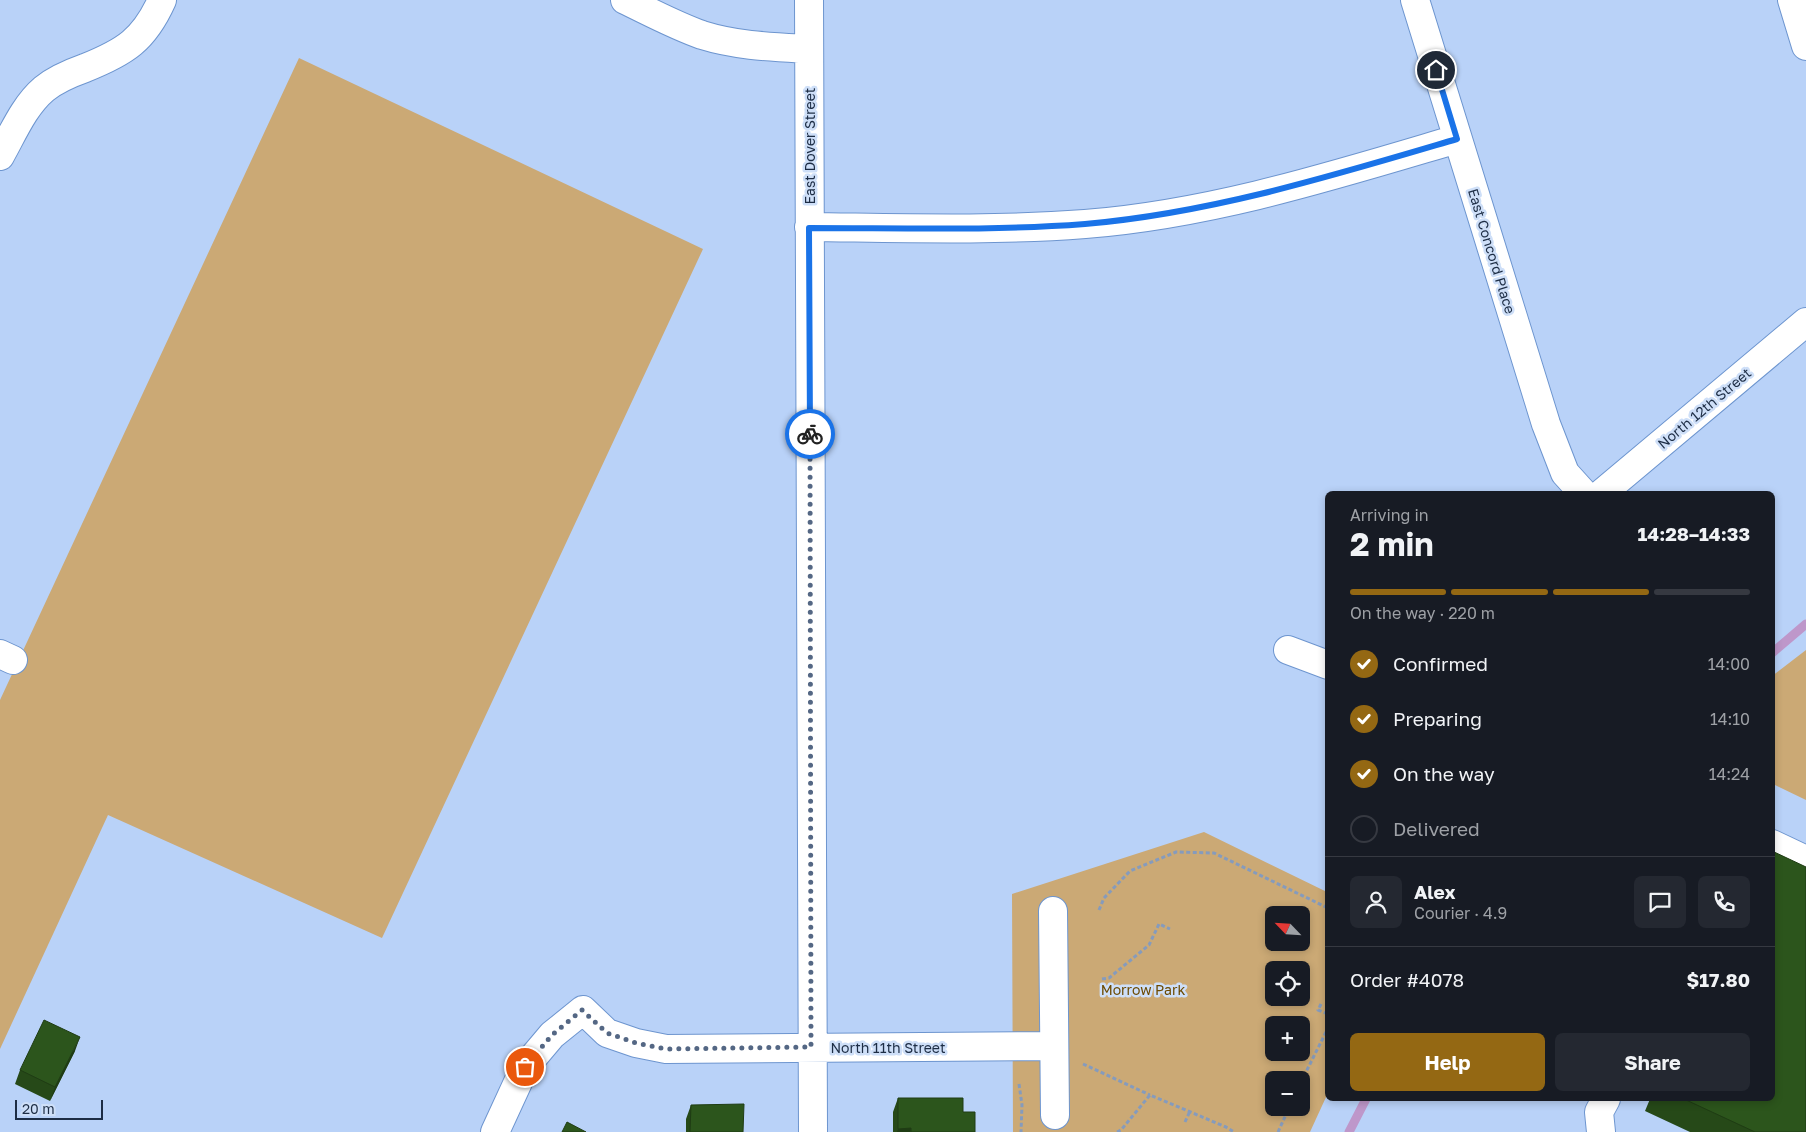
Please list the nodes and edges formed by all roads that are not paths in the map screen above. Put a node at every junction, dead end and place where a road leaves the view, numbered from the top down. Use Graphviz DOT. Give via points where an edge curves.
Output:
graph roads {
  1 [pos="162,0"];
  2 [pos="625,0"];
  3 [pos="808,0"];
  4 [pos="1415,0"];
  5 [pos="1792,0"];
  6 [pos="1806,46"];
  7 [pos="809,49"];
  8 [pos="1457,139"];
  9 [pos="0,156"];
  10 [pos="809,228"];
  11 [pos="1806,322"];
  12 [pos="1581,491"];
  13 [pos="1605,491"];
  14 [pos="1288,650"];
  15 [pos="1325,664"];
  16 [pos="1775,845"];
  17 [pos="1806,860"];
  18 [pos="1053,911"];
  19 [pos="1054,1046"];
  20 [pos="811,1047"];
  21 [pos="1605,1101"];
  22 [pos="1055,1115"];
  23 [pos="494,1132"];
  24 [pos="813,1132"];
  25 [pos="1601,1132"];
  1 -- 9 [label="street" via="149,25 124,50 71,73 45,89 26,110"];
  2 -- 7 [label="street" via="719,39 758,46"];
  3 -- 7 [label="street, East Dover Street"];
  4 -- 8 [label="street, East Concord Place"];
  5 -- 6 [label="street"];
  7 -- 10 [label="street, East Dover Street"];
  8 -- 10 [label="street" via="1262,195 1140,217 1030,227"];
  8 -- 12 [label="street, East Concord Place" via="1549,432 1566,473"];
  10 -- 20 [label="street, East Dover Street"];
  11 -- 13 [label="street, North 12th Street"];
  14 -- 15 [label="street"];
  16 -- 17 [label="street"];
  18 -- 19 [label="street"];
  19 -- 20 [label="street, North 11th Street"];
  19 -- 22 [label="street"];
  20 -- 23 [label="street, North 11th Street" via="666,1049 607,1033 582,1010 552,1035 525,1067"];
  20 -- 24 [label="street, East Dover Street"];
  21 -- 25 [label="street" via="1599,1112"];
}
